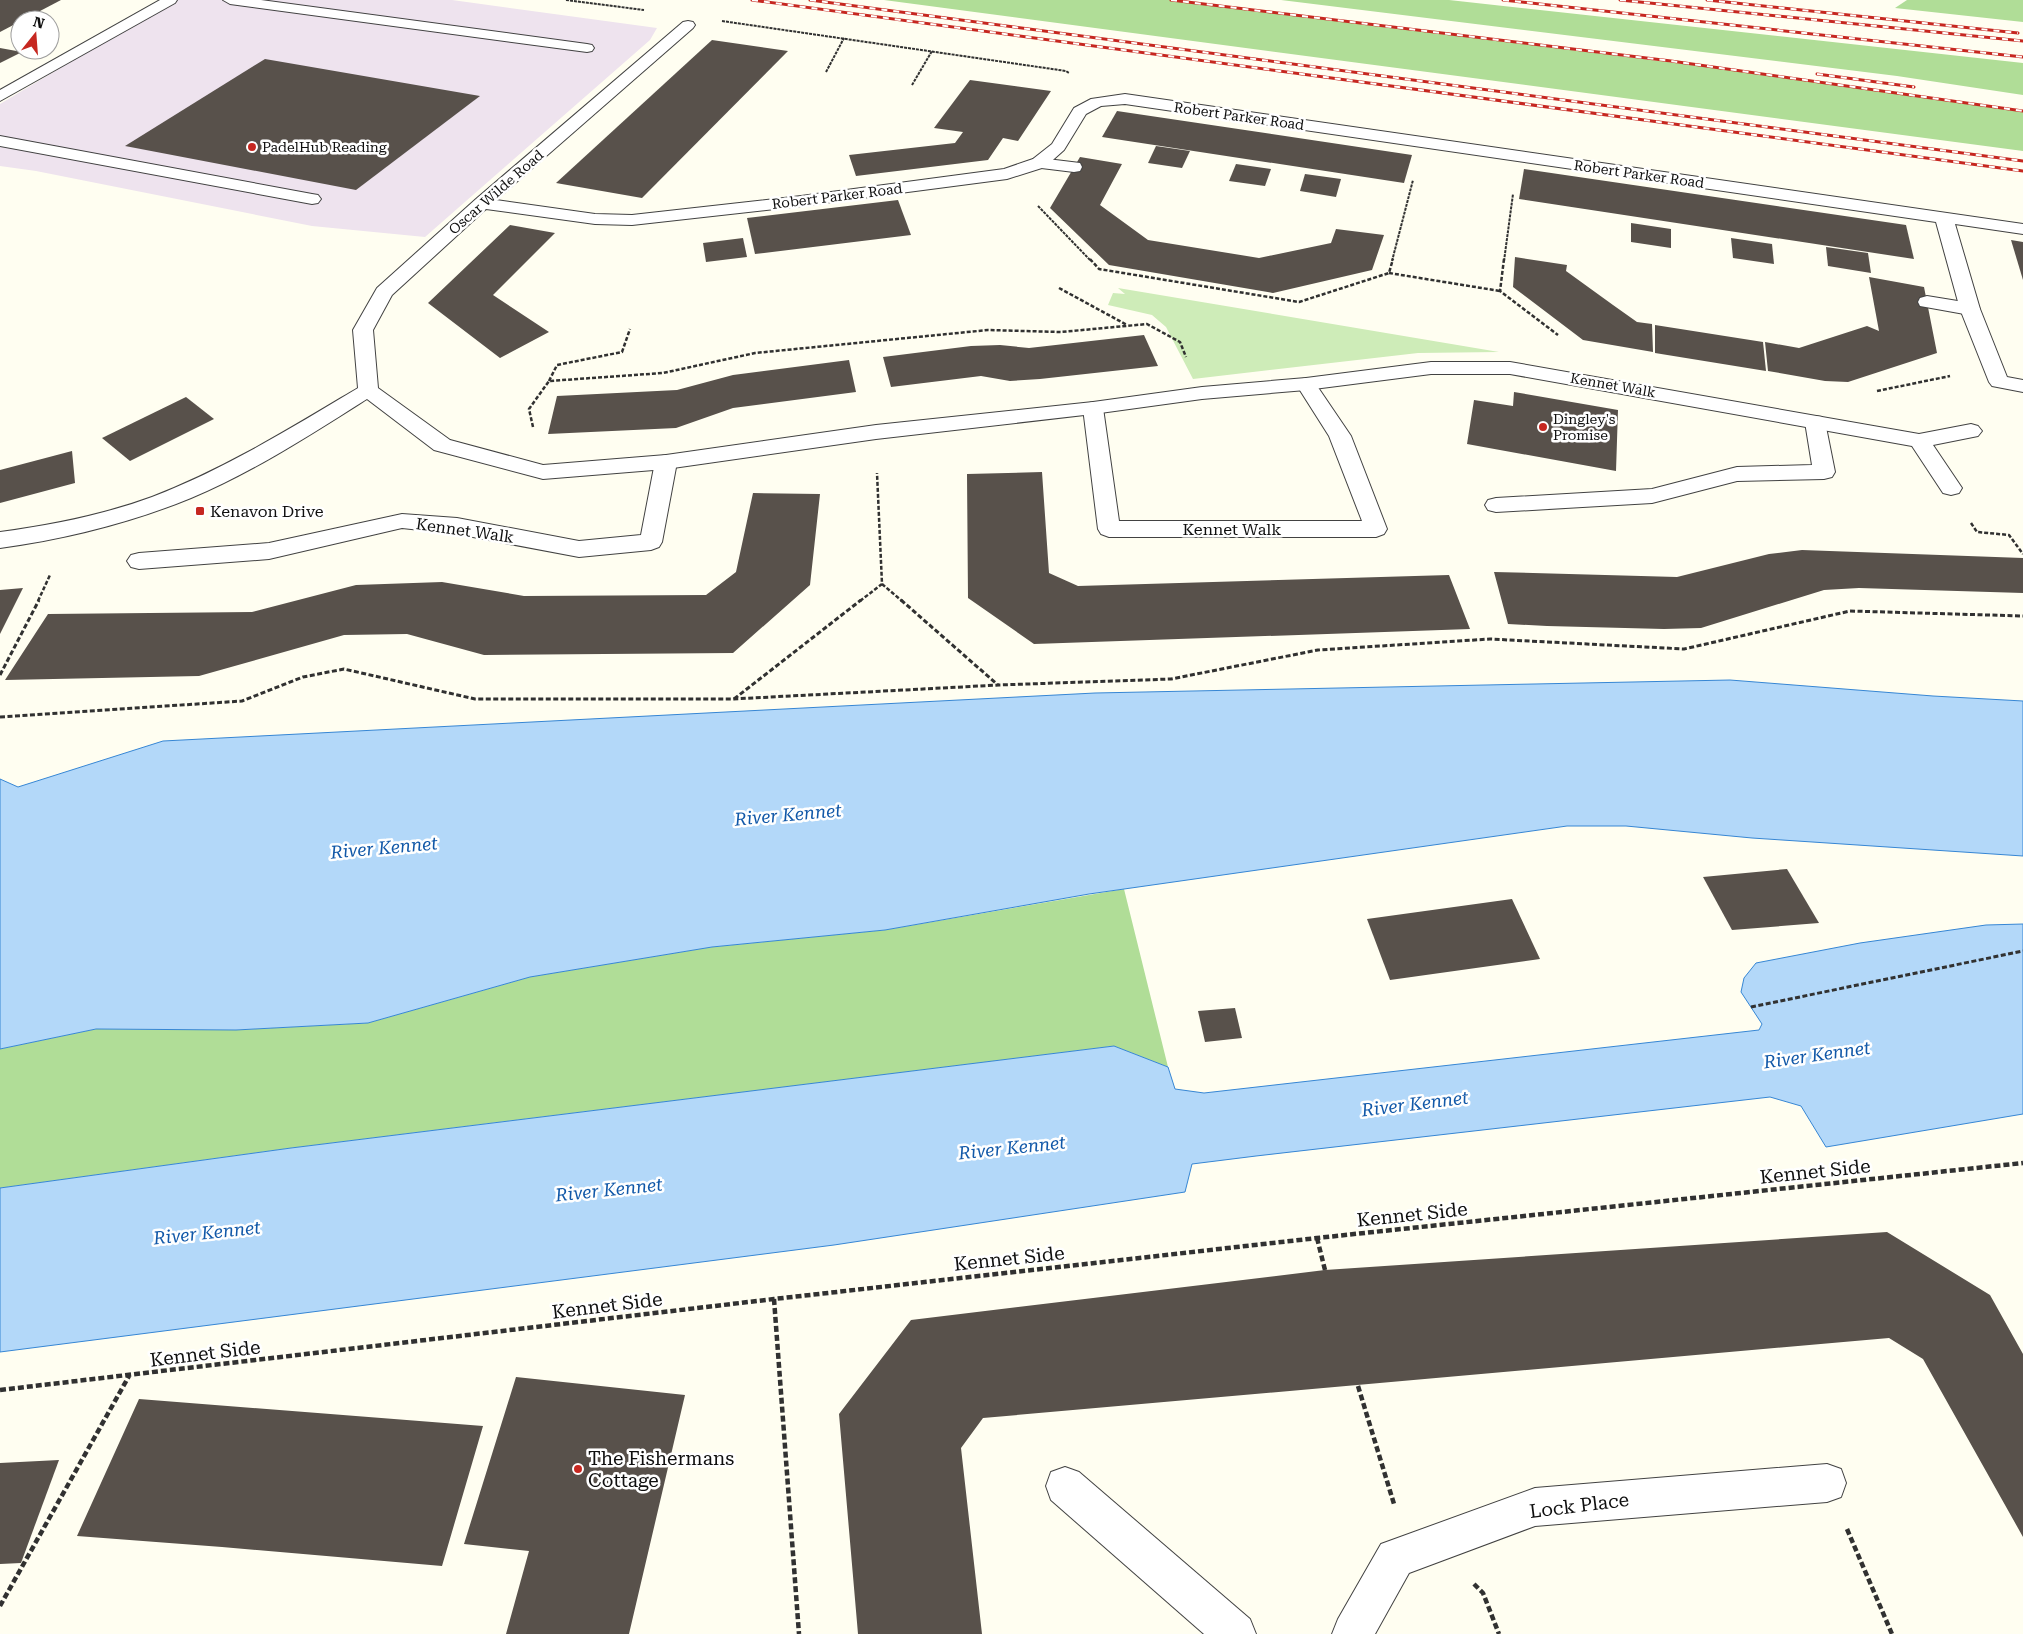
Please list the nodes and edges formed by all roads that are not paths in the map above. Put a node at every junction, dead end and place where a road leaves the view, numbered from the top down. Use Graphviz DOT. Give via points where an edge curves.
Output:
graph roads {
  1 [pos="170,0"];
  2 [pos="230,0"];
  3 [pos="688,25"];
  4 [pos="587,48"];
  5 [pos="0,96"];
  6 [pos="0,140"];
  7 [pos="1039,163"];
  8 [pos="1074,167"];
  9 [pos="312,199"];
  10 [pos="482,203"];
  11 [pos="1944,218"];
  12 [pos="2023,229"];
  13 [pos="1927,302"];
  14 [pos="1970,309"];
  15 [pos="1306,384"];
  16 [pos="2023,386"];
  17 [pos="368,390"];
  18 [pos="1093,408"];
  19 [pos="1815,422"];
  20 [pos="1971,431"];
  21 [pos="1918,441"];
  22 [pos="666,462"];
  23 [pos="1951,488"];
  24 [pos="1496,505"];
  25 [pos="0,540"];
  26 [pos="139,561"];
  27 [pos="1827,1483"];
  28 [pos="1066,1486"];
  29 [pos="1235,1634"];
  30 [pos="1353,1634"];
  1 -- 5 [label="street"];
  2 -- 4 [label="street"];
  3 -- 10 [label="street, Oscar Wilde Road"];
  6 -- 9 [label="street"];
  7 -- 8 [label="street"];
  7 -- 10 [label="street, Robert Parker Road" via="1007,174 632,220 595,219"];
  7 -- 11 [label="street, Robert Parker Road" via="1058,147 1080,110 1097,102 1125,99"];
  10 -- 17 [label="street, Oscar Wilde Road" via="384,292 363,330"];
  11 -- 12 [label="street, Robert Parker Road"];
  11 -- 14 [label="street"];
  13 -- 14 [label="street"];
  14 -- 16 [label="street" via="1999,382"];
  15 -- 18 [label="street, Kennet Walk" via="1202,393"];
  15 -- 18 [label="street, Kennet Walk" via="1340,436 1376,528 1109,530"];
  15 -- 19 [label="street, Kennet Walk" via="1431,368 1510,368"];
  17 -- 22 [label="street, Kennet Walk" via="442,446 543,472"];
  17 -- 25 [label="street" via="258,456 167,499 71,529"];
  18 -- 22 [label="street, Kennet Walk" via="876,432"];
  19 -- 21 [label="street, Kennet Walk"];
  19 -- 24 [label="street" via="1824,472 1737,474 1652,496"];
  20 -- 21 [label="street, Kennet Walk"];
  21 -- 23 [label="street"];
  22 -- 26 [label="street, Kennet Walk" via="651,542 579,548 457,526 402,521 269,551"];
  27 -- 30 [label="street, Lock Place" via="1535,1507 1395,1558"];
  28 -- 29 [label="street"];
}
